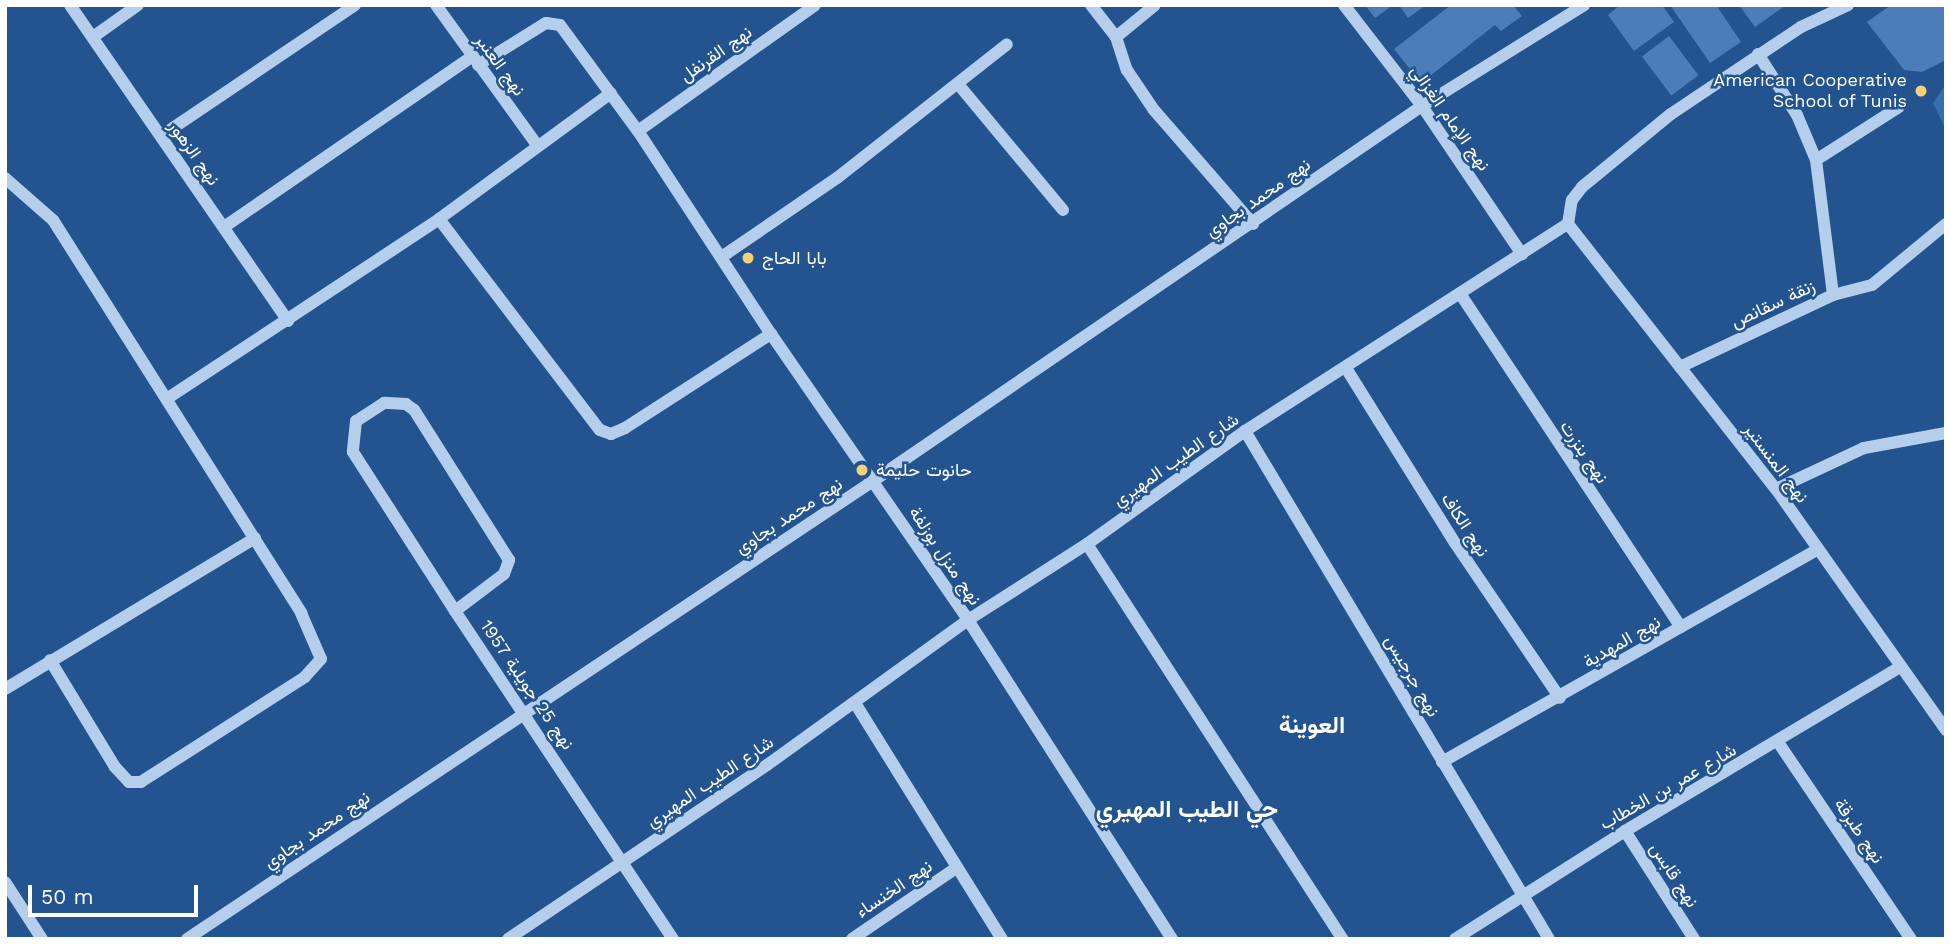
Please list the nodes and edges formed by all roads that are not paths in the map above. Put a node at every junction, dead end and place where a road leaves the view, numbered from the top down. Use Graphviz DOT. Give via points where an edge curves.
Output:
graph roads {
  1 [pos="70,5"];
  2 [pos="138,5"];
  3 [pos="355,5"];
  4 [pos="436,5"];
  5 [pos="815,5"];
  6 [pos="1091,5"];
  7 [pos="1155,5"];
  8 [pos="1344,5"];
  9 [pos="1584,5"];
  10 [pos="1848,5"];
  11 [pos="93,37"];
  12 [pos="1116,37"];
  13 [pos="1007,44"];
  14 [pos="1758,54"];
  15 [pos="475,61"];
  16 [pos="958,84"];
  17 [pos="611,93"];
  18 [pos="1422,106"];
  19 [pos="1899,107"];
  20 [pos="638,131"];
  21 [pos="161,136"];
  22 [pos="537,145"];
  23 [pos="1816,160"];
  24 [pos="5,178"];
  25 [pos="1063,210"];
  26 [pos="439,219"];
  27 [pos="1253,224"];
  28 [pos="1946,224"];
  29 [pos="1568,225"];
  30 [pos="224,227"];
  31 [pos="1522,254"];
  32 [pos="723,256"];
  33 [pos="1461,295"];
  34 [pos="1833,295"];
  35 [pos="288,321"];
  36 [pos="771,334"];
  37 [pos="1680,367"];
  38 [pos="1346,368"];
  39 [pos="168,398"];
  40 [pos="1245,431"];
  41 [pos="1945,436"];
  42 [pos="873,481"];
  43 [pos="1776,489"];
  44 [pos="255,538"];
  45 [pos="1087,544"];
  46 [pos="1818,549"];
  47 [pos="455,611"];
  48 [pos="968,620"];
  49 [pos="1681,627"];
  50 [pos="50,660"];
  51 [pos="1900,667"];
  52 [pos="5,689"];
  53 [pos="1560,698"];
  54 [pos="855,703"];
  55 [pos="526,711"];
  56 [pos="1946,730"];
  57 [pos="1779,742"];
  58 [pos="1442,762"];
  59 [pos="1625,831"];
  60 [pos="624,862"];
  61 [pos="957,869"];
  62 [pos="5,882"];
  63 [pos="1522,895"];
  64 [pos="42,939"];
  65 [pos="187,939"];
  66 [pos="508,939"];
  67 [pos="673,939"];
  68 [pos="852,939"];
  69 [pos="1002,939"];
  70 [pos="1172,939"];
  71 [pos="1343,939"];
  72 [pos="1455,939"];
  73 [pos="1549,939"];
  74 [pos="1694,939"];
  75 [pos="1911,939"];
  1 -- 11 [label="street, نهج الزهور"];
  2 -- 11 [label="street"];
  3 -- 21 [label="street"];
  4 -- 15 [label="street, نهج العنبر"];
  5 -- 20 [label="street, نهج القرنفل"];
  6 -- 12 [label="street"];
  7 -- 12 [label="street"];
  8 -- 18 [label="street, نهج الإمام الغزالي"];
  9 -- 18 [label="street, نهج محمد بجاوي"];
  10 -- 14 [label="street"];
  11 -- 21 [label="street, نهج الزهور"];
  12 -- 27 [label="street" via="1127,70 1154,110"];
  13 -- 16 [label="street"];
  14 -- 23 [label="street" via="1797,115"];
  14 -- 29 [label="street" via="1671,114 1582,187 1572,200"];
  15 -- 17 [label="street, نهج منزل بوزلفة" via="553,22"];
  15 -- 22 [label="street, نهج العنبر"];
  15 -- 30 [label="street"];
  16 -- 25 [label="street"];
  16 -- 32 [label="street" via="837,178"];
  17 -- 20 [label="street, نهج منزل بوزلفة"];
  17 -- 22 [label="street"];
  18 -- 27 [label="street, نهج محمد بجاوي"];
  18 -- 31 [label="street, نهج الإمام الغزالي"];
  19 -- 23 [label="street"];
  20 -- 32 [label="street, نهج منزل بوزلفة"];
  21 -- 30 [label="street, نهج الزهور"];
  22 -- 26 [label="street"];
  23 -- 34 [label="street"];
  24 -- 39 [label="street" via="53,220"];
  26 -- 35 [label="street"];
  26 -- 36 [label="street" via="600,430 611,434"];
  27 -- 42 [label="street, نهج محمد بجاوي"];
  28 -- 34 [label="street, زنقة سقانص" via="1872,285"];
  29 -- 31 [label="street, شارع الطيب المهيري"];
  29 -- 37 [label="street, نهج المنستير"];
  30 -- 35 [label="street, نهج الزهور"];
  31 -- 33 [label="street, شارع الطيب المهيري"];
  32 -- 36 [label="street, نهج منزل بوزلفة"];
  33 -- 38 [label="street, شارع الطيب المهيري"];
  33 -- 49 [label="street, نهج بنزرت"];
  34 -- 37 [label="street, زنقة سقانص"];
  35 -- 39 [label="street"];
  36 -- 42 [label="street, نهج منزل بوزلفة"];
  37 -- 43 [label="street, نهج المنستير"];
  38 -- 40 [label="street, شارع الطيب المهيري"];
  38 -- 53 [label="street, نهج الكاف" via="1455,543"];
  39 -- 44 [label="street"];
  40 -- 45 [label="street, شارع الطيب المهيري"];
  40 -- 58 [label="street, نهج جرجيس"];
  41 -- 43 [label="street" via="1864,448"];
  42 -- 48 [label="street, نهج منزل بوزلفة"];
  42 -- 55 [label="street, نهج محمد بجاوي"];
  43 -- 46 [label="street, نهج المنستير"];
  44 -- 50 [label="street"];
  44 -- 50 [label="street" via="315,641 321,659 317,669 157,773 141,782 129,782"];
  45 -- 48 [label="street, شارع الطيب المهيري"];
  45 -- 71 [label="street"];
  46 -- 49 [label="street, نهج المهدية"];
  46 -- 51 [label="street, نهج المنستير"];
  47 -- 47 [label="street, نهج 25 جويلية 1957" via="504,574 509,566 506,554 406,404 384,402 356,421 354,452"];
  47 -- 55 [label="street, نهج 25 جويلية 1957"];
  48 -- 54 [label="street, شارع الطيب المهيري"];
  48 -- 70 [label="street, نهج منزل بوزلفة"];
  49 -- 53 [label="street, نهج المهدية"];
  50 -- 52 [label="street"];
  51 -- 56 [label="street, نهج المنستير"];
  51 -- 57 [label="street, شارع عمر بن الخطاب"];
  53 -- 58 [label="street, نهج المهدية"];
  54 -- 60 [label="street, شارع الطيب المهيري"];
  54 -- 61 [label="street"];
  55 -- 60 [label="street, نهج 25 جويلية 1957"];
  55 -- 65 [label="street, نهج محمد بجاوي"];
  57 -- 59 [label="street, شارع عمر بن الخطاب"];
  57 -- 75 [label="street, نهج طبرقة"];
  58 -- 63 [label="street, نهج جرجيس"];
  59 -- 63 [label="street, شارع عمر بن الخطاب"];
  59 -- 74 [label="street, نهج قابس"];
  60 -- 66 [label="street, شارع الطيب المهيري"];
  60 -- 67 [label="street, نهج 25 جويلية 1957"];
  61 -- 68 [label="street, نهج الخنساء"];
  61 -- 69 [label="street"];
  62 -- 64 [label="street"];
  63 -- 72 [label="street, شارع عمر بن الخطاب"];
  63 -- 73 [label="street, نهج جرجيس"];
}
